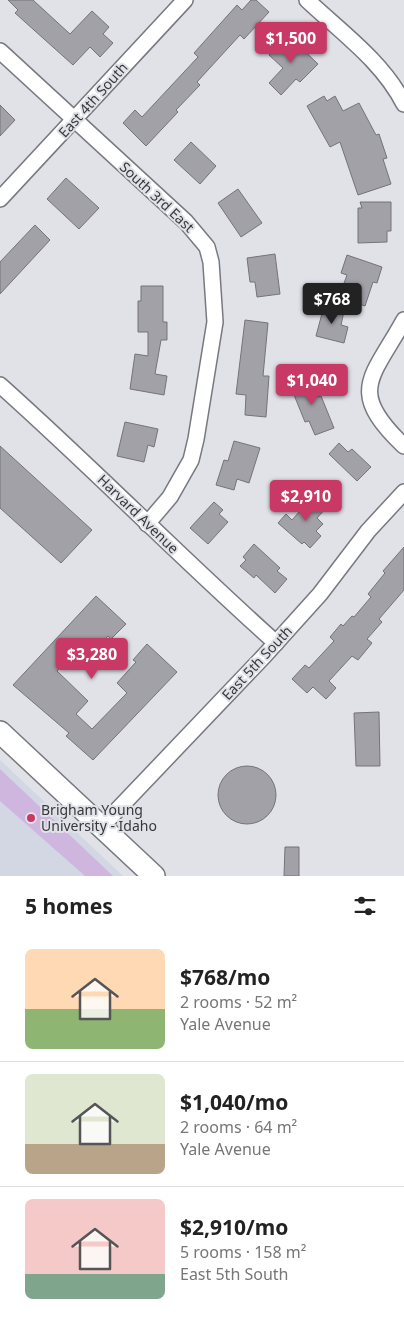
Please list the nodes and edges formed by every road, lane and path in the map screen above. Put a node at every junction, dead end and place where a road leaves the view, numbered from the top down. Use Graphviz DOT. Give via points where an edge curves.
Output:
graph roads {
  1 [pos="185,0"];
  2 [pos="307,0"];
  3 [pos="0,52"];
  4 [pos="404,104"];
  5 [pos="74,120"];
  6 [pos="0,199"];
  7 [pos="404,320"];
  8 [pos="0,385"];
  9 [pos="404,446"];
  10 [pos="404,492"];
  11 [pos="147,524"];
  12 [pos="276,643"];
  13 [pos="0,732"];
  14 [pos="102,826"];
  15 [pos="154,876"];
  1 -- 5 [label="street, East 4th South"];
  2 -- 4 [label="street" via="362,50"];
  3 -- 5 [label="street, South 3rd East"];
  5 -- 6 [label="street, East 4th South"];
  5 -- 11 [label="street, South 3rd East" via="198,235 211,262 215,322 196,439 186,470 170,497"];
  7 -- 9 [label="street" via="379,362 369,388 378,420"];
  8 -- 11 [label="street, Harvard Avenue"];
  10 -- 12 [label="street, East 5th South"];
  11 -- 12 [label="street, Harvard Avenue"];
  12 -- 14 [label="street, East 5th South"];
  13 -- 14 [label="main road"];
  14 -- 15 [label="main road"];
}
